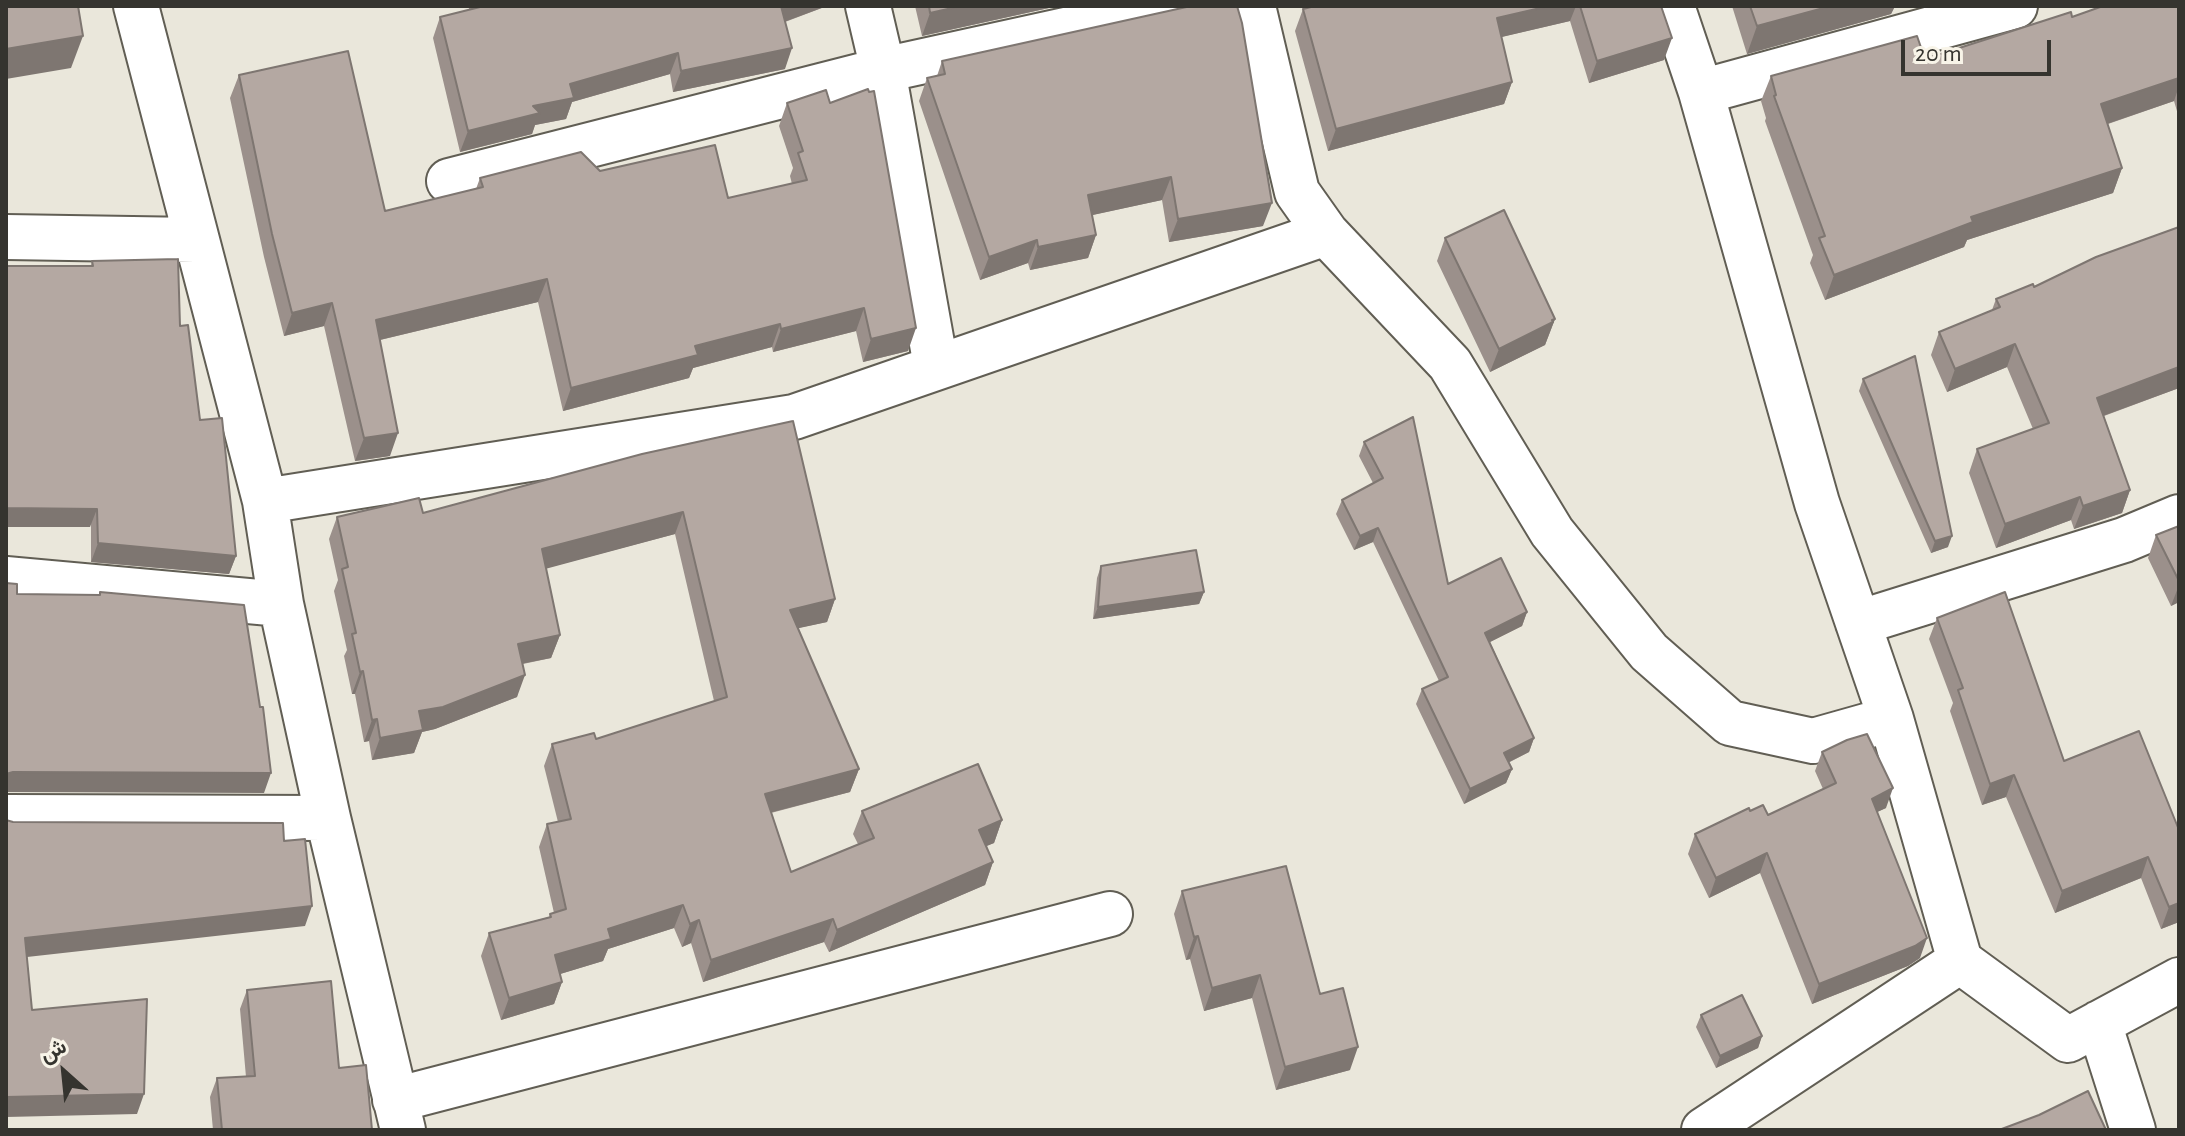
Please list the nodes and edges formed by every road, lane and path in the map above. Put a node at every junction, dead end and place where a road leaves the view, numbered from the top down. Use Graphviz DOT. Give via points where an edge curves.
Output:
graph roads {
  1 [pos="136,6"];
  2 [pos="868,6"];
  3 [pos="1175,6"];
  4 [pos="1253,6"];
  5 [pos="1672,6"];
  6 [pos="2015,6"];
  7 [pos="883,70"];
  8 [pos="1701,92"];
  9 [pos="449,181"];
  10 [pos="1326,233"];
  11 [pos="6,237"];
  12 [pos="195,240"];
  13 [pos="936,366"];
  14 [pos="265,501"];
  15 [pos="2179,517"];
  16 [pos="6,579"];
  17 [pos="281,604"];
  18 [pos="1858,623"];
  19 [pos="1891,719"];
  20 [pos="6,817"];
  21 [pos="328,818"];
  22 [pos="1110,914"];
  23 [pos="1960,961"];
  24 [pos="2179,980"];
  25 [pos="2099,1023"];
  26 [pos="399,1115"];
  27 [pos="1704,1130"];
  28 [pos="2133,1130"];
  1 -- 12 [label="street"];
  2 -- 7 [label="street"];
  3 -- 7 [label="street"];
  4 -- 10 [label="street" via="1297,192"];
  5 -- 8 [label="street"];
  6 -- 8 [label="street"];
  7 -- 9 [label="street"];
  7 -- 13 [label="street"];
  8 -- 18 [label="street" via="1817,503"];
  10 -- 13 [label="street"];
  10 -- 19 [label="street" via="1450,364 1552,532 1639,640 1730,723 1813,741"];
  11 -- 12 [label="street"];
  12 -- 14 [label="street"];
  13 -- 14 [label="street" via="794,417"];
  14 -- 17 [label="street"];
  15 -- 18 [label="street" via="2124,540"];
  16 -- 17 [label="street"];
  17 -- 21 [label="street"];
  18 -- 19 [label="street"];
  19 -- 23 [label="street"];
  20 -- 21 [label="street"];
  21 -- 26 [label="street"];
  22 -- 26 [label="street"];
  23 -- 25 [label="street" via="2068,1040"];
  23 -- 27 [label="street"];
  24 -- 25 [label="street"];
  25 -- 28 [label="street"];
}
